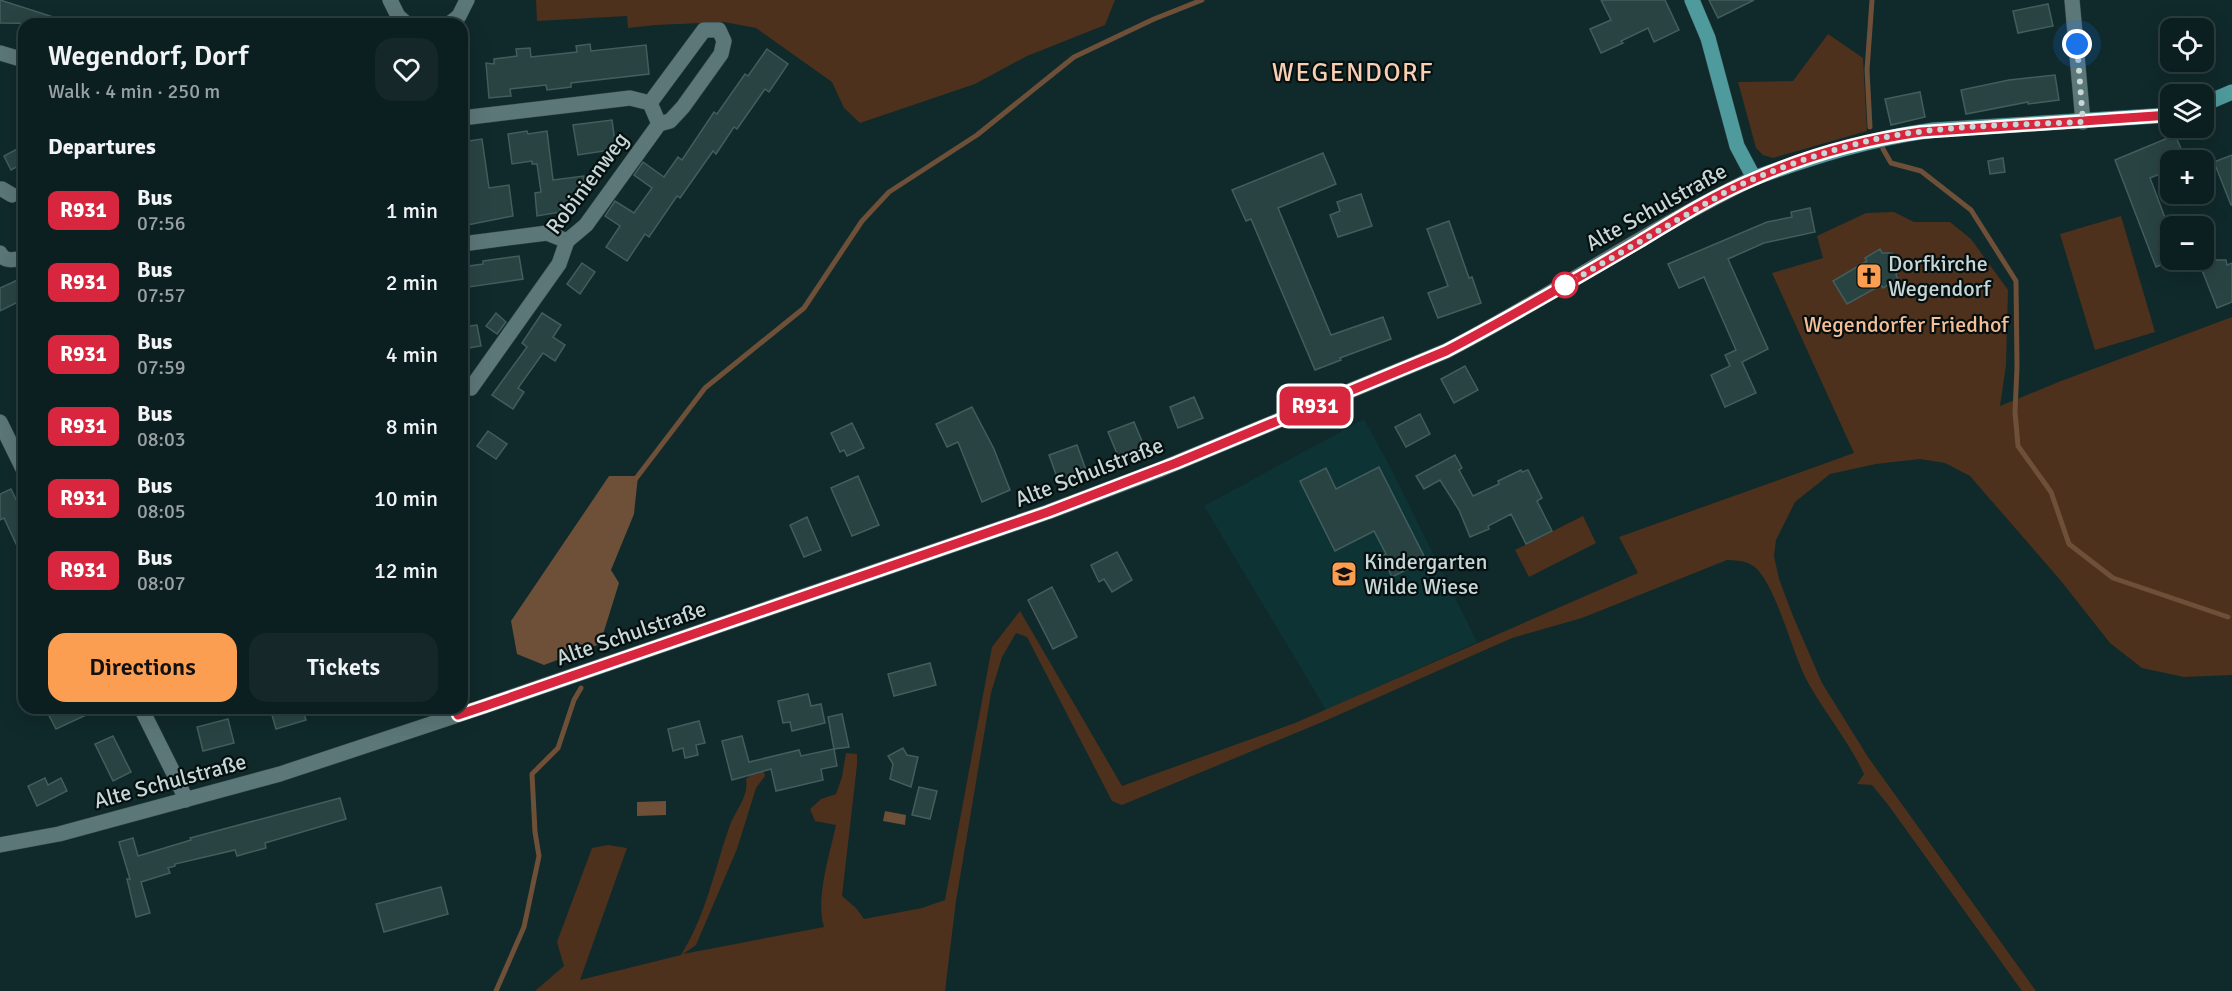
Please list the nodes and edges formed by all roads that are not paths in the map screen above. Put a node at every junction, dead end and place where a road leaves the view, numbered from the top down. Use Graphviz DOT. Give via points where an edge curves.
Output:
graph roads {
  1 [pos="390,0"];
  2 [pos="467,0"];
  3 [pos="1692,0"];
  4 [pos="2072,0"];
  5 [pos="400,18"];
  6 [pos="456,18"];
  7 [pos="0,53"];
  8 [pos="18,58"];
  9 [pos="2232,92"];
  10 [pos="2214,100"];
  11 [pos="650,103"];
  12 [pos="2160,116"];
  13 [pos="468,117"];
  14 [pos="2083,122"];
  15 [pos="658,124"];
  16 [pos="1754,178"];
  17 [pos="567,241"];
  18 [pos="468,243"];
  19 [pos="0,253"];
  20 [pos="18,258"];
  21 [pos="468,383"];
  22 [pos="0,422"];
  23 [pos="18,459"];
  24 [pos="468,708"];
  25 [pos="144,714"];
  26 [pos="451,714"];
  27 [pos="186,800"];
  28 [pos="0,845"];
  1 -- 5 [label="street"];
  2 -- 6 [label="street"];
  3 -- 16 [label="main road" via="1708,38 1737,146"];
  4 -- 14 [label="street"];
  7 -- 8 [label="street"];
  9 -- 10 [label="main road"];
  11 -- 13 [label="street, Robinienweg" via="630,98"];
  11 -- 15 [label="street, Robinienweg"];
  11 -- 15 [label="street, Robinienweg" via="704,30 719,30 724,40 721,54 670,121"];
  12 -- 14 [label="main road, Alte Schulstraße"];
  14 -- 16 [label="main road, Alte Schulstraße" via="1901,135"];
  15 -- 17 [label="street, Robinienweg" via="586,225"];
  16 -- 24 [label="street, Alte Schulstraße" via="1446,351 1276,422 1048,512"];
  17 -- 18 [label="street" via="548,233"];
  17 -- 21 [label="street, Robinienweg" via="559,264"];
  19 -- 20 [label="street" via="8,260"];
  22 -- 23 [label="street"];
  25 -- 27 [label="street"];
  26 -- 27 [label="street, Alte Schulstraße" via="289,771"];
  27 -- 28 [label="street, Alte Schulstraße" via="59,834"];
}
